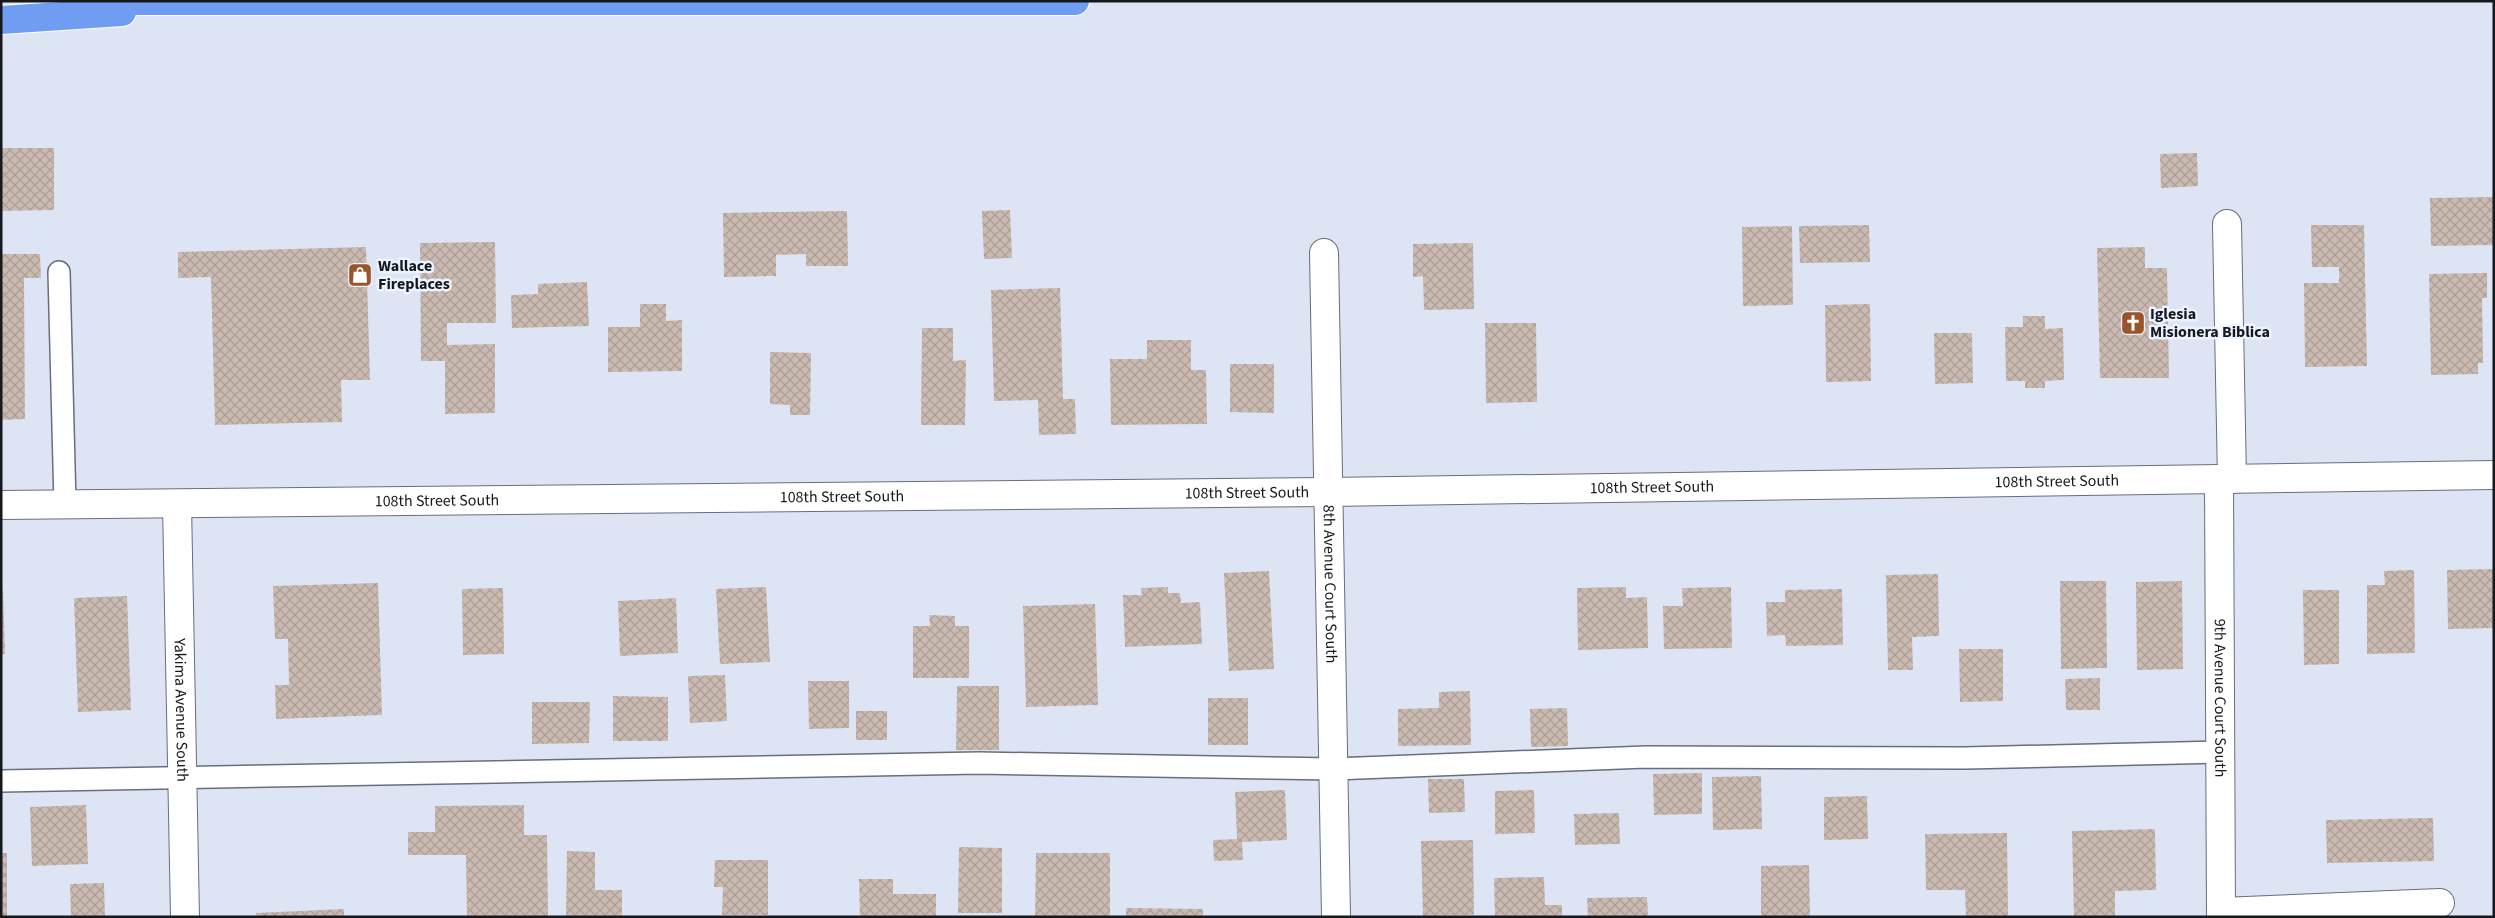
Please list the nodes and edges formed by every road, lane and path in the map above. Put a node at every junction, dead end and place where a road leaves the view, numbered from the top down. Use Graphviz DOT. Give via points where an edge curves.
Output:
graph roads {
  1 [pos="99,1"];
  2 [pos="1075,1"];
  3 [pos="278,2"];
  4 [pos="1,20"];
  5 [pos="2227,224"];
  6 [pos="1324,253"];
  7 [pos="59,272"];
  8 [pos="2494,475"];
  9 [pos="2225,479"];
  10 [pos="1328,492"];
  11 [pos="65,504"];
  12 [pos="177,504"];
  13 [pos="1,505"];
  14 [pos="2220,752"];
  15 [pos="1334,769"];
  16 [pos="182,776"];
  17 [pos="1,781"];
  18 [pos="2440,903"];
  19 [pos="2221,915"];
  20 [pos="185,917"];
  21 [pos="1336,917"];
  1 -- 3 [label="highway"];
  2 -- 3 [label="highway"];
  3 -- 4 [label="highway"];
  5 -- 9 [label="street, 9th Avenue Court South"];
  6 -- 10 [label="street, 8th Avenue Court South"];
  7 -- 11 [label="lane"];
  8 -- 9 [label="street, 108th Street South"];
  9 -- 10 [label="street, 108th Street South"];
  9 -- 14 [label="street, 9th Avenue Court South"];
  10 -- 12 [label="street, 108th Street South"];
  10 -- 15 [label="street, 8th Avenue Court South"];
  11 -- 12 [label="street, 108th Street South"];
  11 -- 13 [label="street, 108th Street South"];
  12 -- 16 [label="street, Yakima Avenue South"];
  14 -- 15 [label="lane" via="1965,758 1646,757"];
  14 -- 19 [label="street, 9th Avenue Court South"];
  15 -- 16 [label="lane" via="979,763"];
  15 -- 21 [label="street, 8th Avenue Court South"];
  16 -- 17 [label="lane"];
  16 -- 20 [label="street, Yakima Avenue South"];
  18 -- 19 [label="street"];
}
